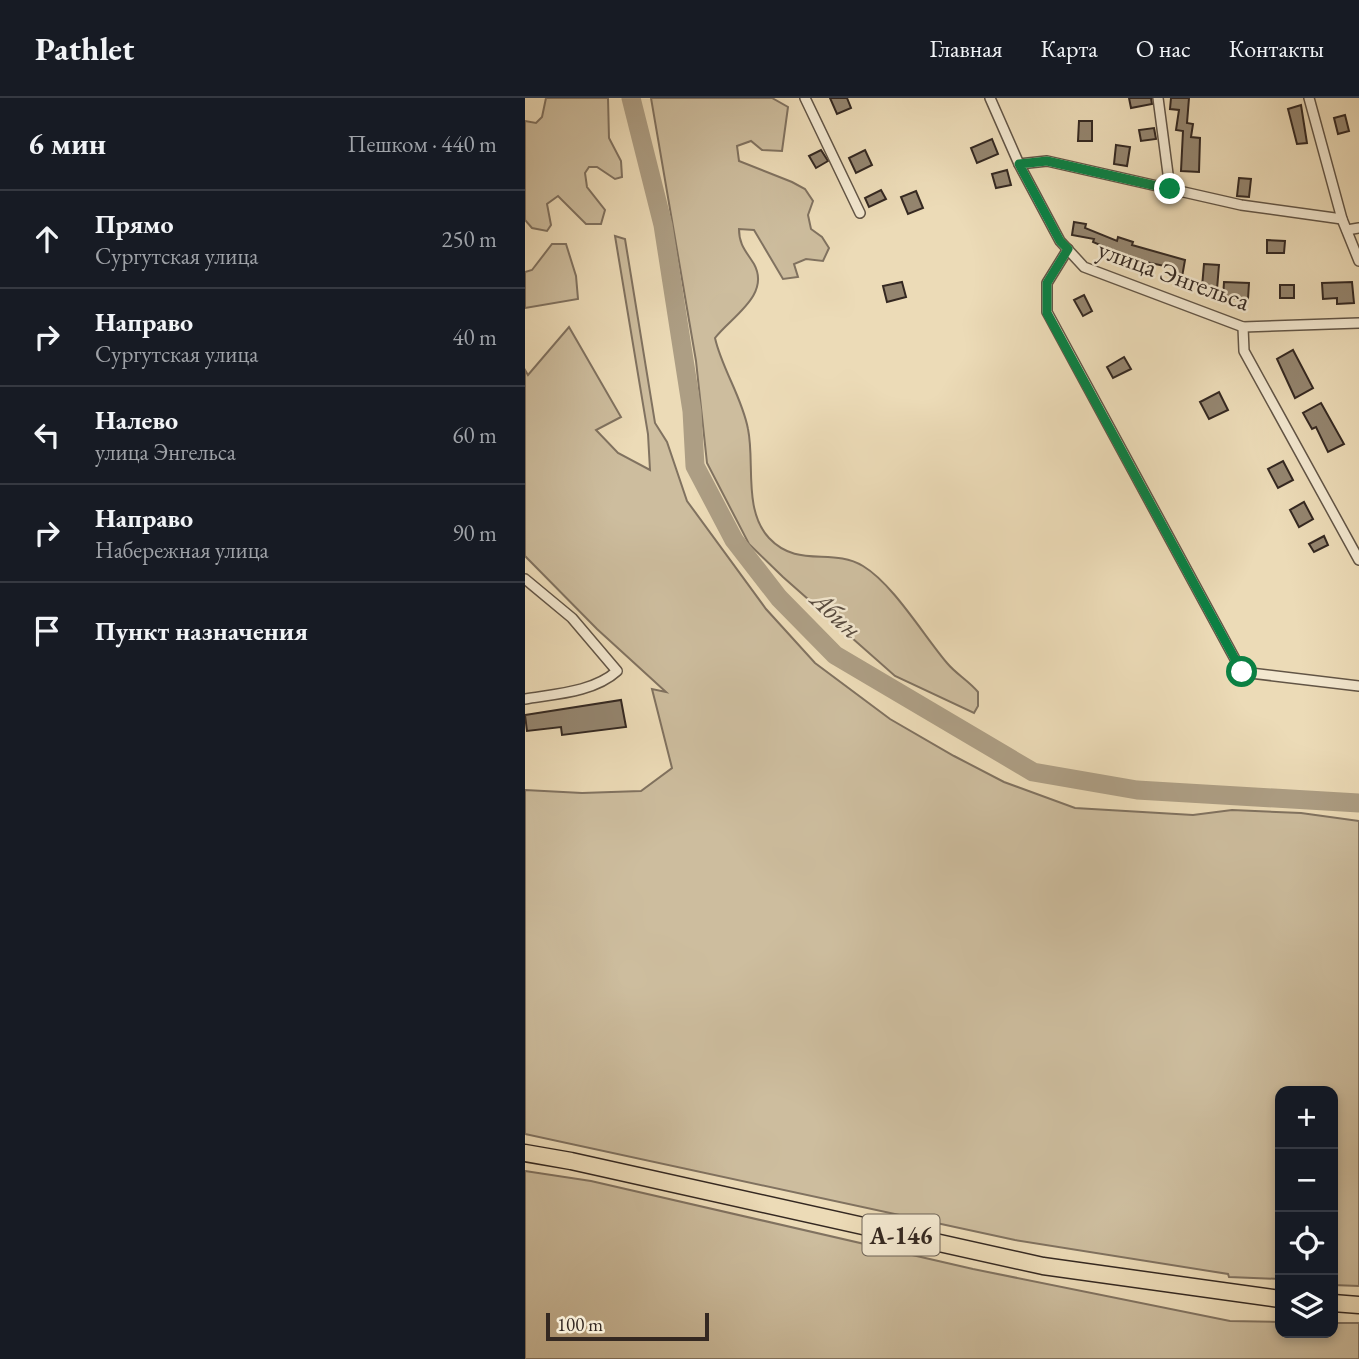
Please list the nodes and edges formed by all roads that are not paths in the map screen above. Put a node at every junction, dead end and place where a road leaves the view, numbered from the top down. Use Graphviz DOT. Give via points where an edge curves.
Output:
graph roads {
  1 [pos="805,98"];
  2 [pos="990,98"];
  3 [pos="1158,98"];
  4 [pos="1309,98"];
  5 [pos="1019,164"];
  6 [pos="1170,189"];
  7 [pos="860,214"];
  8 [pos="1342,219"];
  9 [pos="1359,228"];
  10 [pos="1347,230"];
  11 [pos="1068,249"];
  12 [pos="1359,261"];
  13 [pos="1359,323"];
  14 [pos="1243,327"];
  15 [pos="1359,560"];
  16 [pos="525,579"];
  17 [pos="1359,686"];
  18 [pos="525,699"];
  19 [pos="525,1153"];
  20 [pos="1275,1298"];
  21 [pos="1338,1303"];
  22 [pos="1359,1305"];
  1 -- 7 [label="street"];
  2 -- 5 [label="street, улица Энгельса"];
  3 -- 6 [label="street"];
  4 -- 8 [label="street"];
  5 -- 6 [label="street" via="1047,161"];
  5 -- 11 [label="street, улица Энгельса"];
  6 -- 8 [label="street" via="1241,205"];
  8 -- 10 [label="street"];
  9 -- 10 [label="street"];
  10 -- 12 [label="street"];
  11 -- 14 [label="street, улица Энгельса" via="1084,267"];
  11 -- 17 [label="street" via="1047,283 1047,313 1242,672"];
  13 -- 14 [label="street, улица Энгельса"];
  14 -- 15 [label="street" via="1244,351"];
  16 -- 18 [label="street" via="572,618 617,671 605,682"];
  19 -- 20 [label="highway, А-146" via="1043,1266"];
  21 -- 22 [label="highway"];
}
